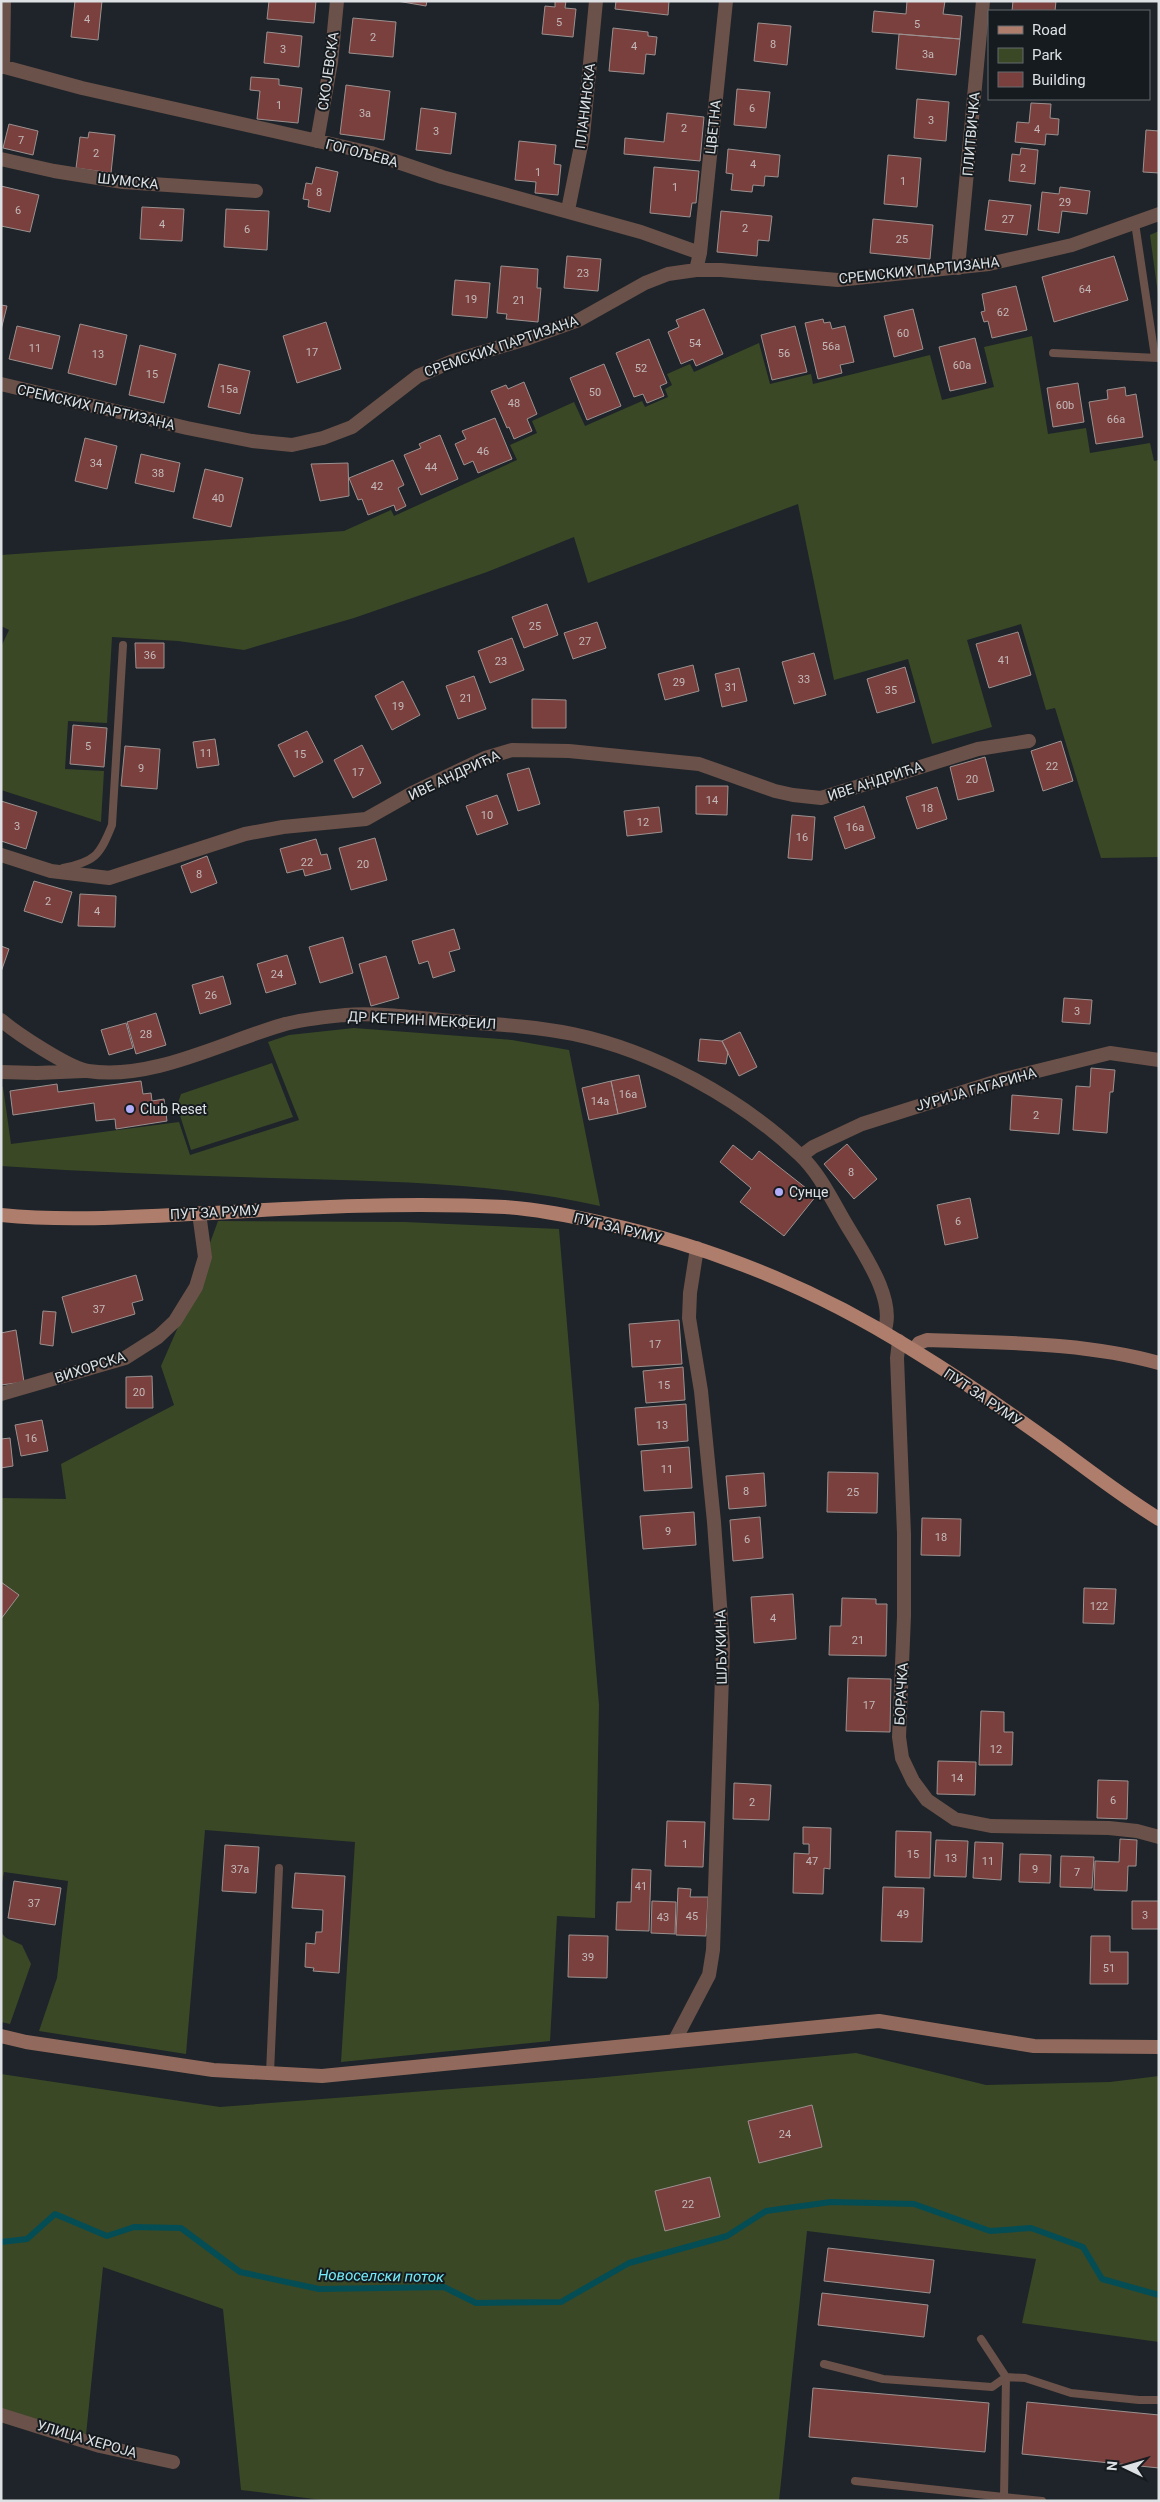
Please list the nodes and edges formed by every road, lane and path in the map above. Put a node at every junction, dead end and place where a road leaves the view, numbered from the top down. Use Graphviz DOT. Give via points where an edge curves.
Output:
graph roads {
  1 [pos="4,1"];
  2 [pos="337,1"];
  3 [pos="596,1"];
  4 [pos="726,1"];
  5 [pos="983,1"];
  6 [pos="2,66"];
  7 [pos="317,141"];
  8 [pos="1,159"];
  9 [pos="256,190"];
  10 [pos="568,210"];
  11 [pos="1159,214"];
  12 [pos="1135,223"];
  13 [pos="700,252"];
  14 [pos="958,268"];
  15 [pos="696,270"];
  16 [pos="1053,353"];
  17 [pos="1157,357"];
  18 [pos="1,384"];
  19 [pos="123,645"];
  20 [pos="1029,741"];
  21 [pos="1,855"];
  22 [pos="51,871"];
  23 [pos="1,1020"];
  24 [pos="1159,1060"];
  25 [pos="85,1071"];
  26 [pos="1,1072"];
  27 [pos="801,1156"];
  28 [pos="199,1213"];
  29 [pos="1,1214"];
  30 [pos="697,1248"];
  31 [pos="884,1332"];
  32 [pos="899,1342"];
  33 [pos="914,1350"];
  34 [pos="1159,1363"];
  35 [pos="1,1394"];
  36 [pos="1159,1519"];
  37 [pos="1159,1837"];
  38 [pos="279,1868"];
  39 [pos="1,2036"];
  40 [pos="675,2040"];
  41 [pos="1159,2047"];
  42 [pos="270,2073"];
  43 [pos="981,2338"];
  44 [pos="824,2364"];
  45 [pos="1006,2377"];
  46 [pos="1159,2400"];
  47 [pos="1,2415"];
  48 [pos="173,2462"];
  49 [pos="856,2481"];
  50 [pos="1004,2497"];
  51 [pos="1042,2501"];
  1 -- 6 [label="street"];
  2 -- 7 [label="street, СКОЈЕВСКА" via="331,62"];
  3 -- 10 [label="street, ПЛАНИНСКА" via="583,136"];
  4 -- 13 [label="street, ЦВЕТНА"];
  5 -- 14 [label="street, ПЛИТВИЧКА"];
  6 -- 7 [label="street, ГОГОЉЕВА" via="82,88"];
  7 -- 10 [label="street, ГОГОЉЕВА" via="371,153 442,177"];
  8 -- 9 [label="street, ШУМСКА" via="123,182"];
  10 -- 13 [label="street, ГОГОЉЕВА"];
  11 -- 12 [label="street, СРЕМСКИХ ПАРТИЗАНА"];
  12 -- 14 [label="street, СРЕМСКИХ ПАРТИЗАНА" via="1072,245"];
  12 -- 17 [label="lane"];
  13 -- 15 [label="street"];
  14 -- 15 [label="street, СРЕМСКИХ ПАРТИЗАНА" via="838,280"];
  15 -- 18 [label="street, СРЕМСКИХ ПАРТИЗАНА" via="668,274 645,283 579,320 453,360 418,376 352,426 323,438 292,445 187,428"];
  16 -- 17 [label="lane"];
  19 -- 22 [label="lane" via="112,825 103,848 91,860"];
  20 -- 22 [label="street, ИВЕ АНДРИЋА" via="978,749 821,798 775,791 699,764 569,751 512,750 485,758 366,819 246,834 109,878"];
  21 -- 22 [label="street, ИВЕ АНДРИЋА"];
  23 -- 25 [label="street, ДР КЕТРИН МЕКФЕИЛ" via="39,1046"];
  24 -- 27 [label="street, ЈУРИЈА ГАГАРИНА" via="1110,1053 1001,1080 862,1124"];
  25 -- 26 [label="street"];
  25 -- 27 [label="street, ДР КЕТРИН МЕКФЕИЛ" via="112,1072 150,1067 285,1024 349,1014 513,1026 574,1034 632,1052 696,1079 747,1112"];
  27 -- 31 [label="street, ДР КЕТРИН МЕКФЕИЛ" via="818,1177 873,1272 883,1294 887,1314"];
  28 -- 29 [label="main road, ПУТ ЗА РУМУ" via="88,1219"];
  28 -- 30 [label="main road, ПУТ ЗА РУМУ" via="394,1205 509,1207 588,1220"];
  28 -- 35 [label="street, ВИХОРСКА" via="205,1257 196,1287 175,1321 125,1358"];
  30 -- 31 [label="main road, ПУТ ЗА РУМУ" via="786,1282"];
  30 -- 40 [label="street, ШЉУКИНА" via="689,1318 701,1391 723,1656 713,1950 709,1975"];
  31 -- 32 [label="main road, ПУТ ЗА РУМУ"];
  32 -- 33 [label="main road, ПУТ ЗА РУМУ"];
  32 -- 37 [label="street, БОРАЧКА" via="904,1616 899,1737 902,1758 913,1781 927,1800 955,1819 991,1826 1137,1830"];
  33 -- 34 [label="main road" via="927,1340 1024,1344 1116,1353"];
  33 -- 36 [label="main road, ПУТ ЗА РУМУ"];
  38 -- 42 [label="lane"];
  39 -- 42 [label="main road" via="213,2070"];
  40 -- 41 [label="main road" via="879,2021 1034,2046"];
  40 -- 42 [label="main road" via="322,2076"];
  43 -- 45 [label="lane"];
  44 -- 45 [label="lane" via="883,2379 992,2387"];
  45 -- 46 [label="lane" via="1025,2378 1072,2393"];
  45 -- 50 [label="lane"];
  47 -- 48 [label="street, УЛИЦА ХЕРОЈА" via="100,2446"];
  49 -- 50 [label="lane"];
  50 -- 51 [label="lane"];
}
